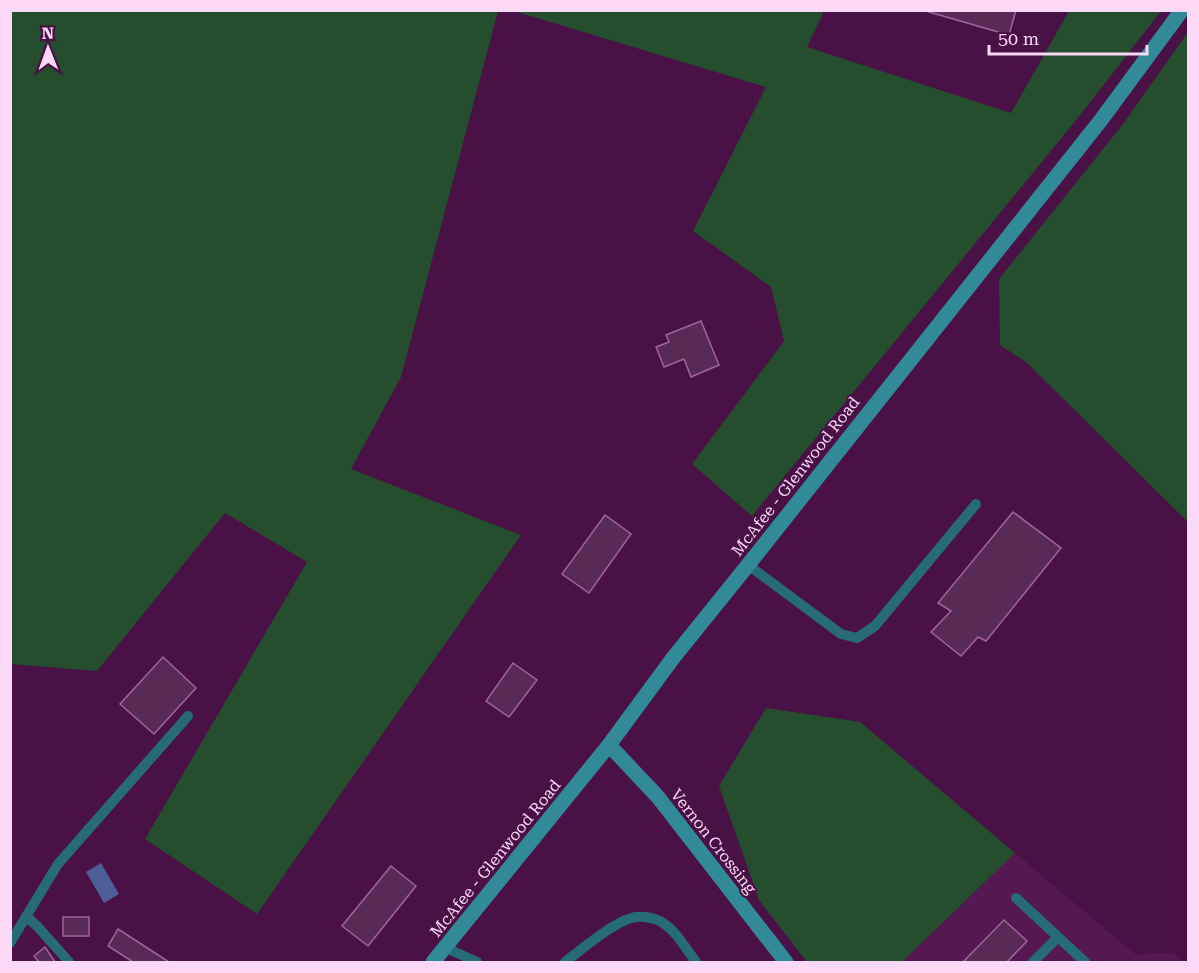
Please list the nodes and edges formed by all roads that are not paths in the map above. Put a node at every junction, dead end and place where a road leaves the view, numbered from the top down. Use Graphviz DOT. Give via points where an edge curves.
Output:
graph roads {
  1 [pos="1182,10"];
  2 [pos="976,504"];
  3 [pos="748,565"];
  4 [pos="188,716"];
  5 [pos="609,745"];
  6 [pos="1017,898"];
  7 [pos="26,916"];
  8 [pos="1058,937"];
  9 [pos="10,943"];
  10 [pos="446,948"];
  11 [pos="69,963"];
  12 [pos="434,963"];
  13 [pos="477,963"];
  14 [pos="565,963"];
  15 [pos="696,963"];
  16 [pos="786,963"];
  17 [pos="1033,963"];
  18 [pos="1085,963"];
  1 -- 3 [label="street, McAfee - Glenwood Road" via="1101,120"];
  2 -- 3 [label="lane" via="875,626 857,638 841,634"];
  3 -- 5 [label="street, McAfee - Glenwood Road"];
  4 -- 7 [label="lane" via="57,864"];
  5 -- 10 [label="street, McAfee - Glenwood Road"];
  5 -- 16 [label="street, Vernon Crossing" via="658,797"];
  6 -- 8 [label="lane"];
  7 -- 9 [label="lane"];
  7 -- 11 [label="lane"];
  8 -- 17 [label="lane"];
  8 -- 18 [label="lane"];
  10 -- 12 [label="street, McAfee - Glenwood Road"];
  10 -- 13 [label="lane"];
  14 -- 15 [label="lane" via="609,930 634,917 662,922"];
}
